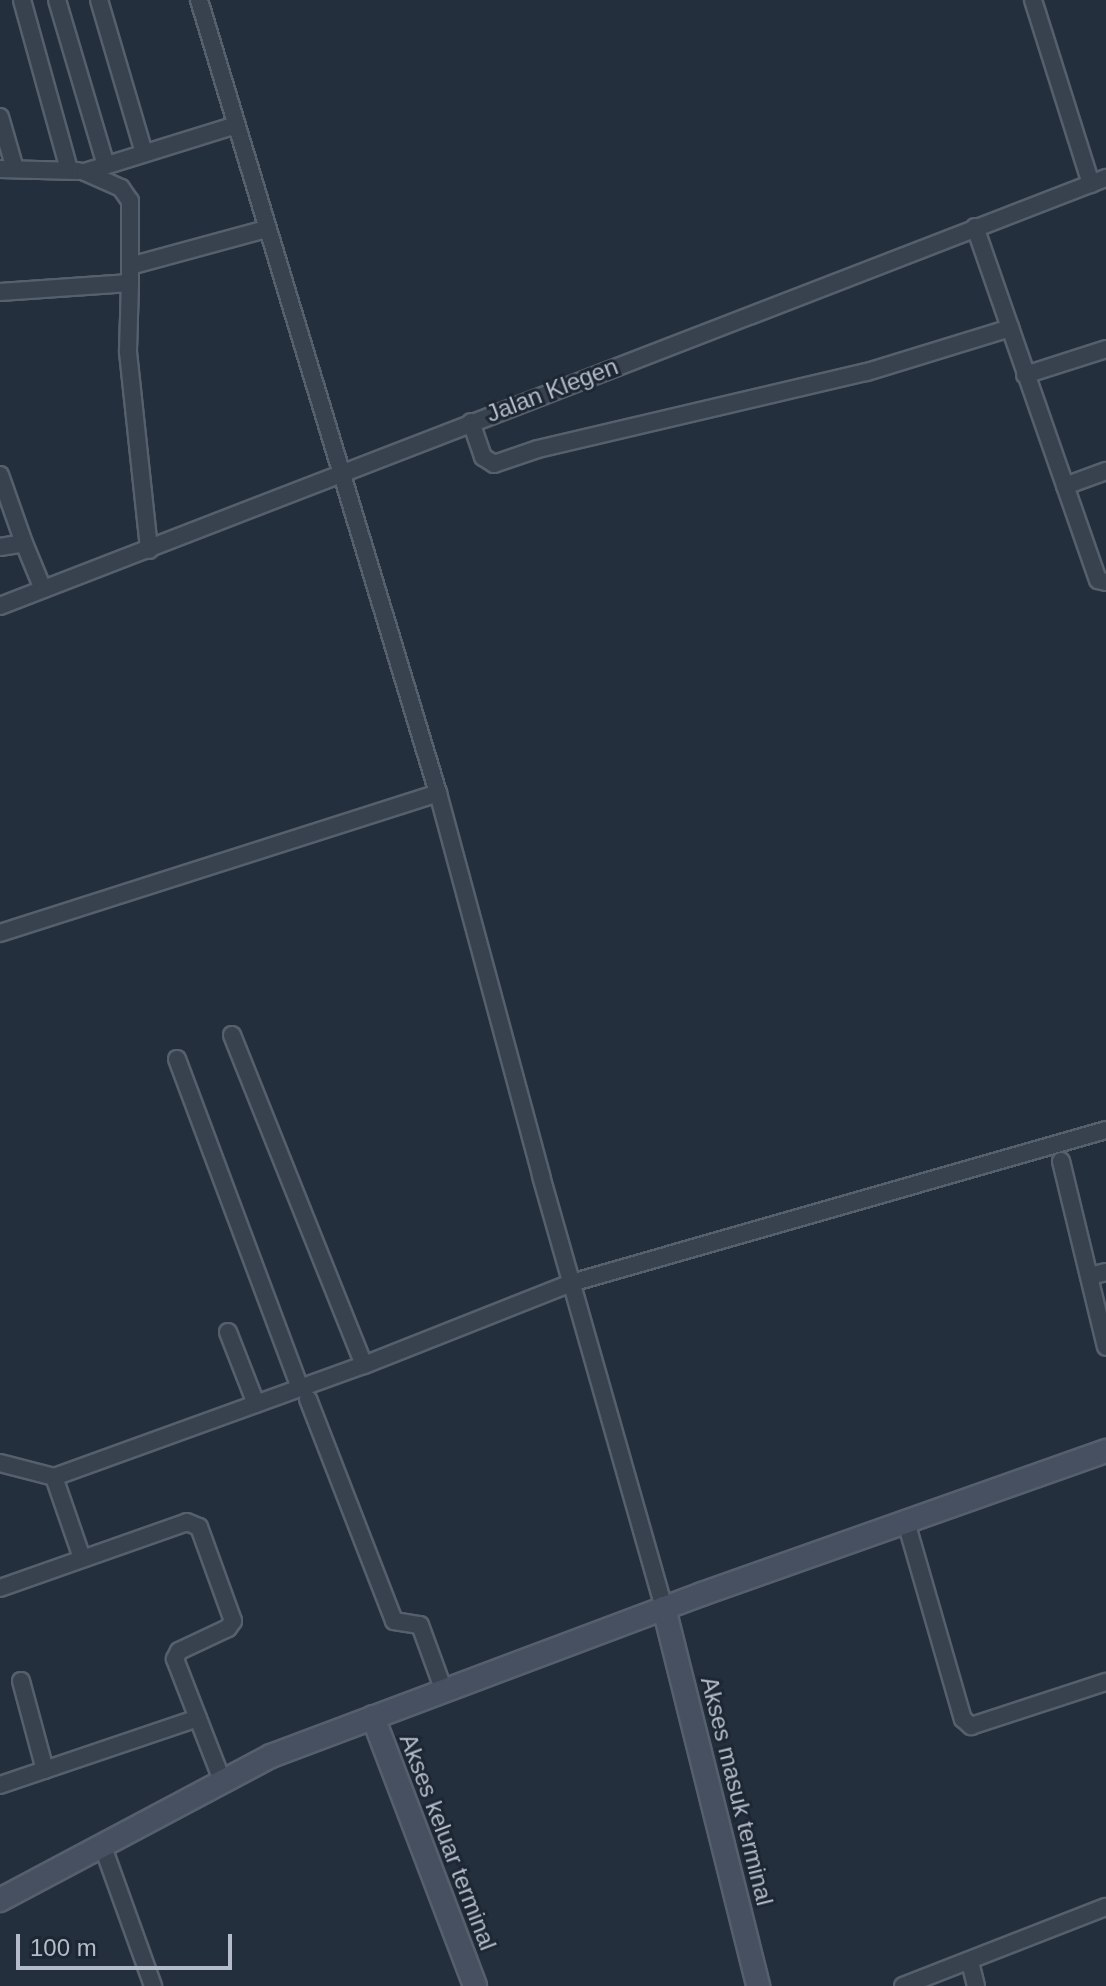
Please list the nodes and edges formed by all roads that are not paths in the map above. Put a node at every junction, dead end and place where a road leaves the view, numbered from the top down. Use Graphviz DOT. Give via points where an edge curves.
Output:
graph roads {
  1 [pos="22,0"];
  2 [pos="57,0"];
  3 [pos="99,0"];
  4 [pos="199,0"];
  5 [pos="1033,0"];
  6 [pos="0,117"];
  7 [pos="236,125"];
  8 [pos="144,153"];
  9 [pos="106,165"];
  10 [pos="8,169"];
  11 [pos="77,171"];
  12 [pos="1098,181"];
  13 [pos="975,227"];
  14 [pos="266,229"];
  15 [pos="130,274"];
  16 [pos="0,292"];
  17 [pos="1010,328"];
  18 [pos="1106,349"];
  19 [pos="1025,375"];
  20 [pos="471,422"];
  21 [pos="1106,471"];
  22 [pos="341,472"];
  23 [pos="0,475"];
  24 [pos="1065,486"];
  25 [pos="24,543"];
  26 [pos="0,547"];
  27 [pos="149,550"];
  28 [pos="1106,582"];
  29 [pos="43,589"];
  30 [pos="0,606"];
  31 [pos="438,793"];
  32 [pos="0,933"];
  33 [pos="232,1035"];
  34 [pos="177,1059"];
  35 [pos="1106,1130"];
  36 [pos="1061,1161"];
  37 [pos="1098,1274"];
  38 [pos="571,1283"];
  39 [pos="228,1332"];
  40 [pos="1106,1347"];
  41 [pos="364,1365"];
  42 [pos="304,1394"];
  43 [pos="256,1404"];
  44 [pos="1106,1451"];
  45 [pos="0,1463"];
  46 [pos="54,1477"];
  47 [pos="906,1522"];
  48 [pos="82,1558"];
  49 [pos="0,1588"];
  50 [pos="664,1608"];
  51 [pos="21,1681"];
  52 [pos="1106,1682"];
  53 [pos="444,1691"];
  54 [pos="373,1717"];
  55 [pos="198,1718"];
  56 [pos="45,1770"];
  57 [pos="222,1780"];
  58 [pos="0,1785"];
  59 [pos="103,1847"];
  60 [pos="0,1900"];
  61 [pos="1106,1907"];
  62 [pos="970,1962"];
  63 [pos="153,1986"];
  64 [pos="475,1986"];
  65 [pos="758,1986"];
  66 [pos="903,1986"];
  67 [pos="976,1986"];
  1 -- 11 [label="street"];
  2 -- 9 [label="street"];
  3 -- 8 [label="street"];
  4 -- 7 [label="street"];
  5 -- 12 [label="street"];
  6 -- 10 [label="street"];
  7 -- 8 [label="street"];
  7 -- 14 [label="street"];
  8 -- 9 [label="street"];
  9 -- 11 [label="street"];
  10 -- 11 [label="street"];
  11 -- 15 [label="street" via="121,188 128,197"];
  12 -- 13 [label="street, Jalan Klegen"];
  13 -- 17 [label="street"];
  13 -- 20 [label="street, Jalan Klegen"];
  14 -- 15 [label="street"];
  14 -- 22 [label="street"];
  15 -- 16 [label="street"];
  15 -- 27 [label="street" via="128,352"];
  17 -- 19 [label="street"];
  17 -- 20 [label="street" via="867,372 538,449 494,464 483,457"];
  18 -- 19 [label="street"];
  19 -- 24 [label="street"];
  20 -- 22 [label="street, Jalan Klegen"];
  21 -- 24 [label="street"];
  22 -- 27 [label="street, Jalan Klegen"];
  22 -- 31 [label="street"];
  23 -- 25 [label="street"];
  24 -- 28 [label="street" via="1098,580"];
  25 -- 26 [label="street"];
  25 -- 29 [label="street"];
  27 -- 29 [label="street, Jalan Klegen"];
  29 -- 30 [label="street, Jalan Klegen"];
  31 -- 32 [label="street"];
  31 -- 38 [label="street"];
  33 -- 41 [label="street"];
  34 -- 42 [label="street"];
  35 -- 38 [label="street"];
  36 -- 37 [label="street"];
  37 -- 40 [label="street"];
  38 -- 41 [label="street"];
  38 -- 50 [label="street"];
  39 -- 43 [label="street"];
  41 -- 42 [label="street"];
  42 -- 43 [label="street"];
  42 -- 53 [label="street" via="394,1621 420,1625"];
  43 -- 46 [label="street"];
  44 -- 47 [label="street"];
  45 -- 46 [label="street"];
  46 -- 48 [label="street"];
  47 -- 50 [label="street"];
  47 -- 52 [label="street" via="960,1710 971,1726"];
  48 -- 49 [label="street"];
  48 -- 55 [label="street" via="187,1522 199,1527 233,1621 176,1654"];
  50 -- 53 [label="street"];
  50 -- 65 [label="street, Akses masuk terminal"];
  51 -- 56 [label="street"];
  53 -- 54 [label="street"];
  54 -- 57 [label="street"];
  54 -- 64 [label="street, Akses keluar terminal"];
  55 -- 56 [label="street"];
  55 -- 57 [label="street"];
  56 -- 58 [label="street"];
  57 -- 59 [label="street"];
  59 -- 60 [label="street"];
  59 -- 63 [label="street"];
  61 -- 62 [label="street"];
  62 -- 66 [label="street"];
  62 -- 67 [label="street"];
}
